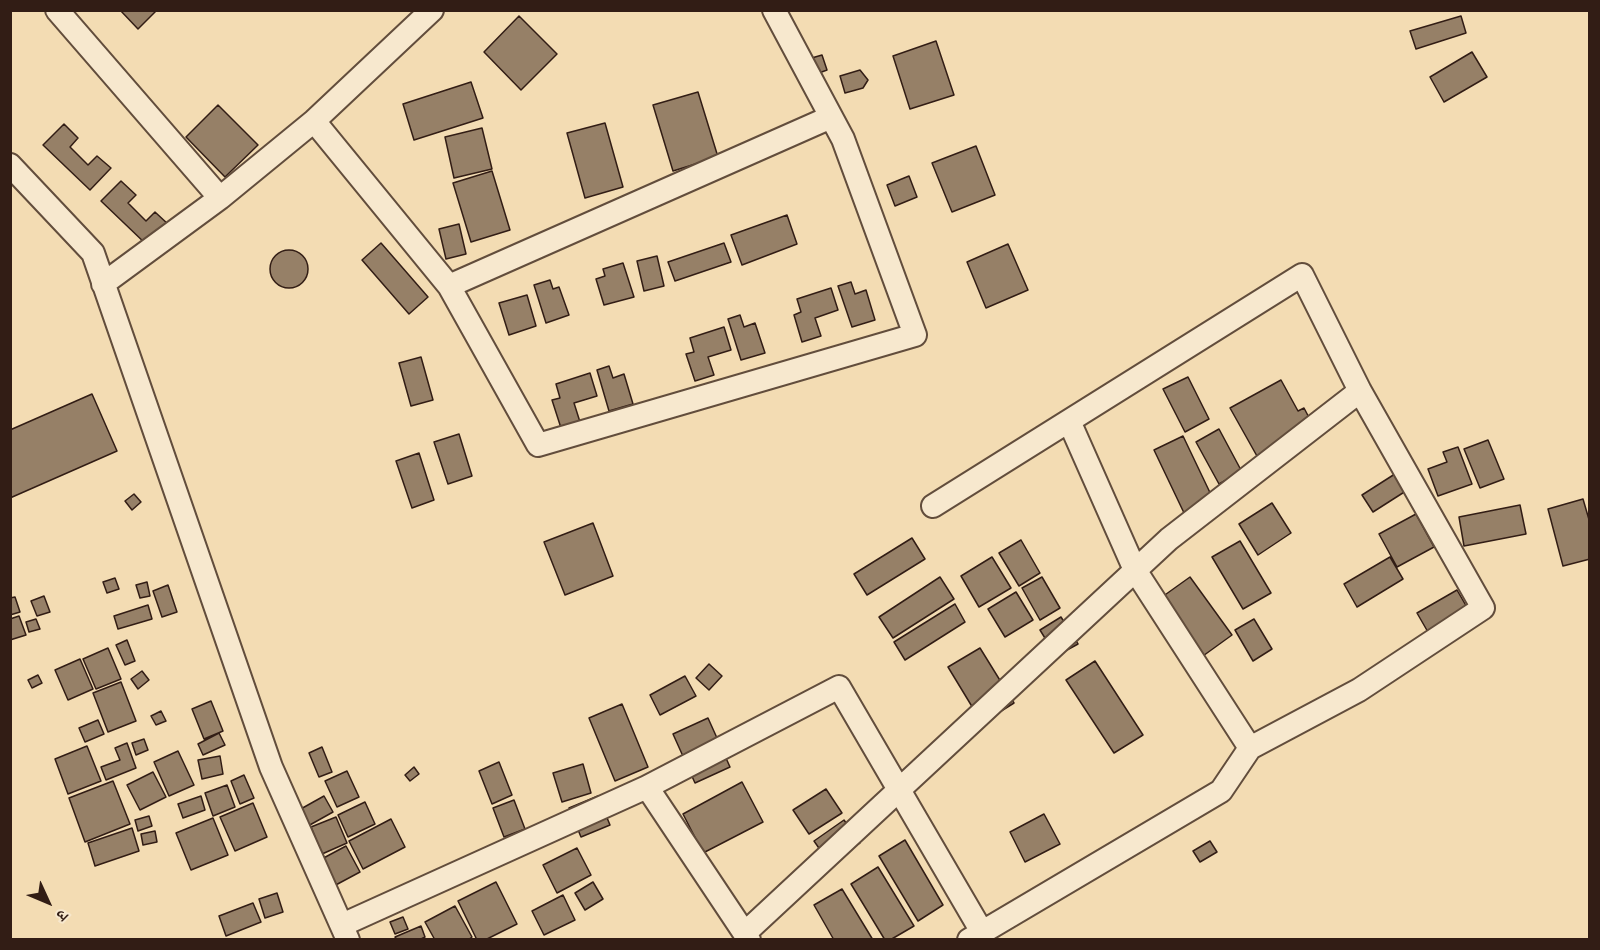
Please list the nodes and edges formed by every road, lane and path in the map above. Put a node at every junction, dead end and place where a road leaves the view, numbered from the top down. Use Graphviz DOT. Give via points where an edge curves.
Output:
graph roads {
  1 [pos="57,10"];
  2 [pos="432,10"];
  3 [pos="774,10"];
  4 [pos="831,117"];
  5 [pos="314,121"];
  6 [pos="10,165"];
  7 [pos="220,198"];
  8 [pos="103,284"];
  9 [pos="449,286"];
  10 [pos="1360,391"];
  11 [pos="1069,421"];
  12 [pos="933,506"];
  13 [pos="1135,570"];
  14 [pos="1250,748"];
  15 [pos="646,787"];
  16 [pos="899,790"];
  17 [pos="345,932"];
  18 [pos="975,935"];
  19 [pos="747,936"];
  1 -- 7 [label="street"];
  2 -- 5 [label="street"];
  3 -- 4 [label="street"];
  4 -- 9 [label="street"];
  4 -- 9 [label="street" via="843,139 915,335 538,445"];
  5 -- 7 [label="street"];
  5 -- 9 [label="street"];
  6 -- 8 [label="street" via="93,253"];
  7 -- 8 [label="street"];
  8 -- 17 [label="street" via="271,767"];
  10 -- 11 [label="street" via="1302,275"];
  10 -- 13 [label="street" via="1169,539"];
  10 -- 14 [label="street" via="1483,608 1359,690"];
  11 -- 12 [label="street"];
  11 -- 13 [label="street"];
  13 -- 14 [label="street"];
  13 -- 16 [label="street"];
  14 -- 18 [label="street" via="1221,791"];
  15 -- 16 [label="street" via="839,687"];
  15 -- 17 [label="street"];
  15 -- 19 [label="street"];
  16 -- 18 [label="street"];
  16 -- 19 [label="street"];
}
